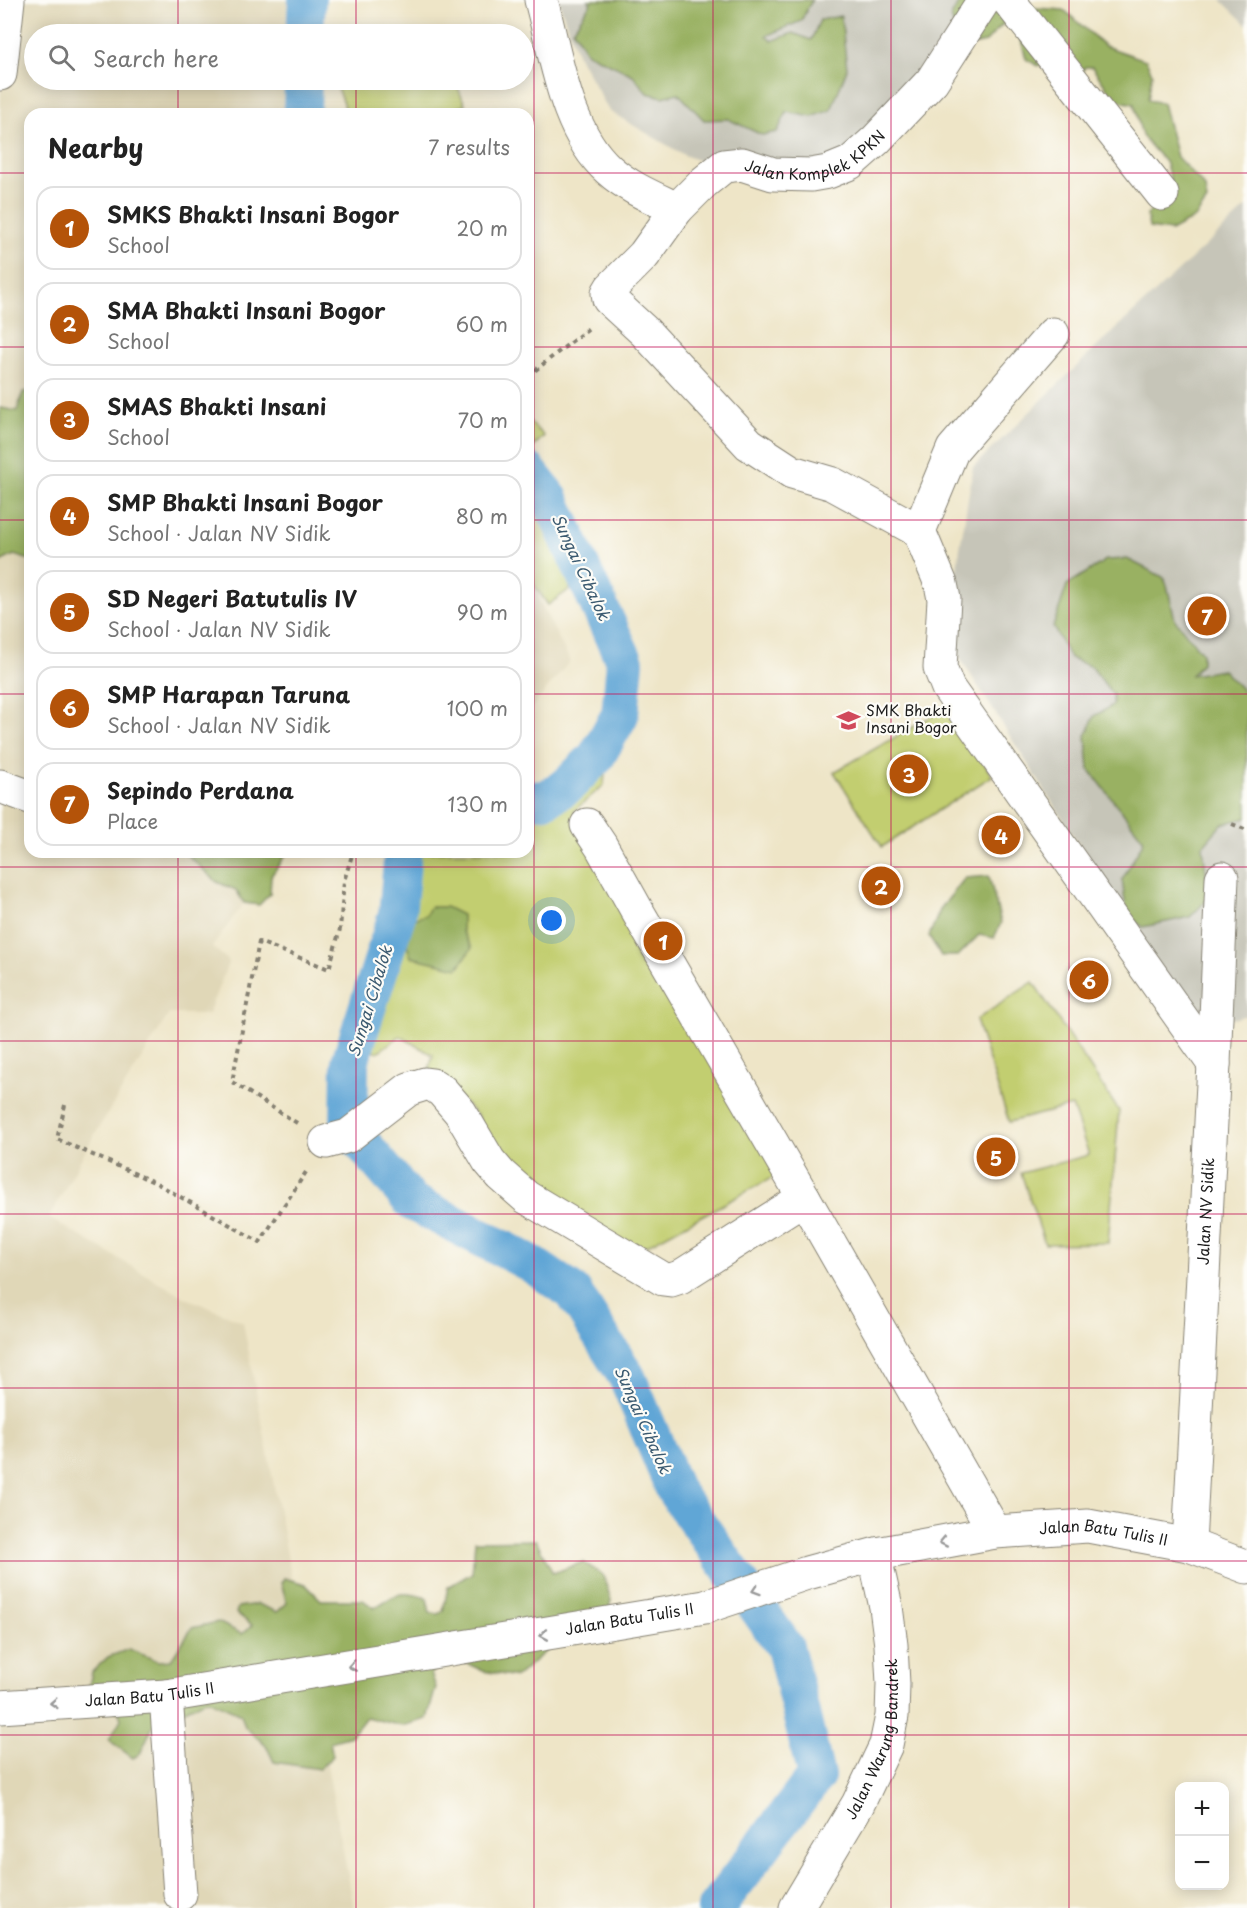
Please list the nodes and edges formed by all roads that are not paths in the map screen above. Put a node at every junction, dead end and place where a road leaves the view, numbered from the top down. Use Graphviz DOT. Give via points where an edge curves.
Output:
graph roads {
  1 [pos="9,0"];
  2 [pos="541,0"];
  3 [pos="984,0"];
  4 [pos="1008,0"];
  5 [pos="0,74"];
  6 [pos="1162,194"];
  7 [pos="677,209"];
  8 [pos="1053,334"];
  9 [pos="919,531"];
  10 [pos="0,786"];
  11 [pos="24,795"];
  12 [pos="587,825"];
  13 [pos="1222,878"];
  14 [pos="1215,1064"];
  15 [pos="345,1135"];
  16 [pos="804,1198"];
  17 [pos="995,1532"];
  18 [pos="1189,1545"];
  19 [pos="878,1554"];
  20 [pos="1247,1567"];
  21 [pos="166,1696"];
  22 [pos="0,1707"];
  23 [pos="180,1894"];
  24 [pos="796,1908"];
  1 -- 5 [label="street"];
  2 -- 7 [label="street" via="571,113 586,142 608,170"];
  3 -- 7 [label="street, Jalan Komplek KPKN" via="932,81 850,163 811,175 773,174 742,164 724,166"];
  4 -- 6 [label="street"];
  7 -- 9 [label="street, Jalan Komplek KPKN" via="644,255 608,293 609,299 749,444 792,472 833,484"];
  8 -- 9 [label="street" via="953,449"];
  9 -- 14 [label="street" via="945,598 940,668 948,688"];
  10 -- 11 [label="street"];
  12 -- 16 [label="street"];
  13 -- 14 [label="street, Jalan NV Sidik"];
  14 -- 18 [label="street, Jalan NV Sidik"];
  15 -- 16 [label="street" via="410,1089 433,1085 460,1112 489,1161 514,1187 663,1279 680,1277"];
  16 -- 17 [label="street"];
  17 -- 18 [label="street, Jalan Batu Tulis II" via="1088,1526"];
  17 -- 19 [label="street, Jalan Batu Tulis II, one-way"];
  18 -- 20 [label="street, Jalan Batu Tulis II"];
  19 -- 21 [label="street, Jalan Batu Tulis II, one-way" via="705,1607"];
  19 -- 24 [label="street, Jalan Warung Bandrek" via="893,1684 886,1745 858,1804"];
  21 -- 22 [label="street, Jalan Batu Tulis II, one-way"];
  21 -- 23 [label="street"];
}
